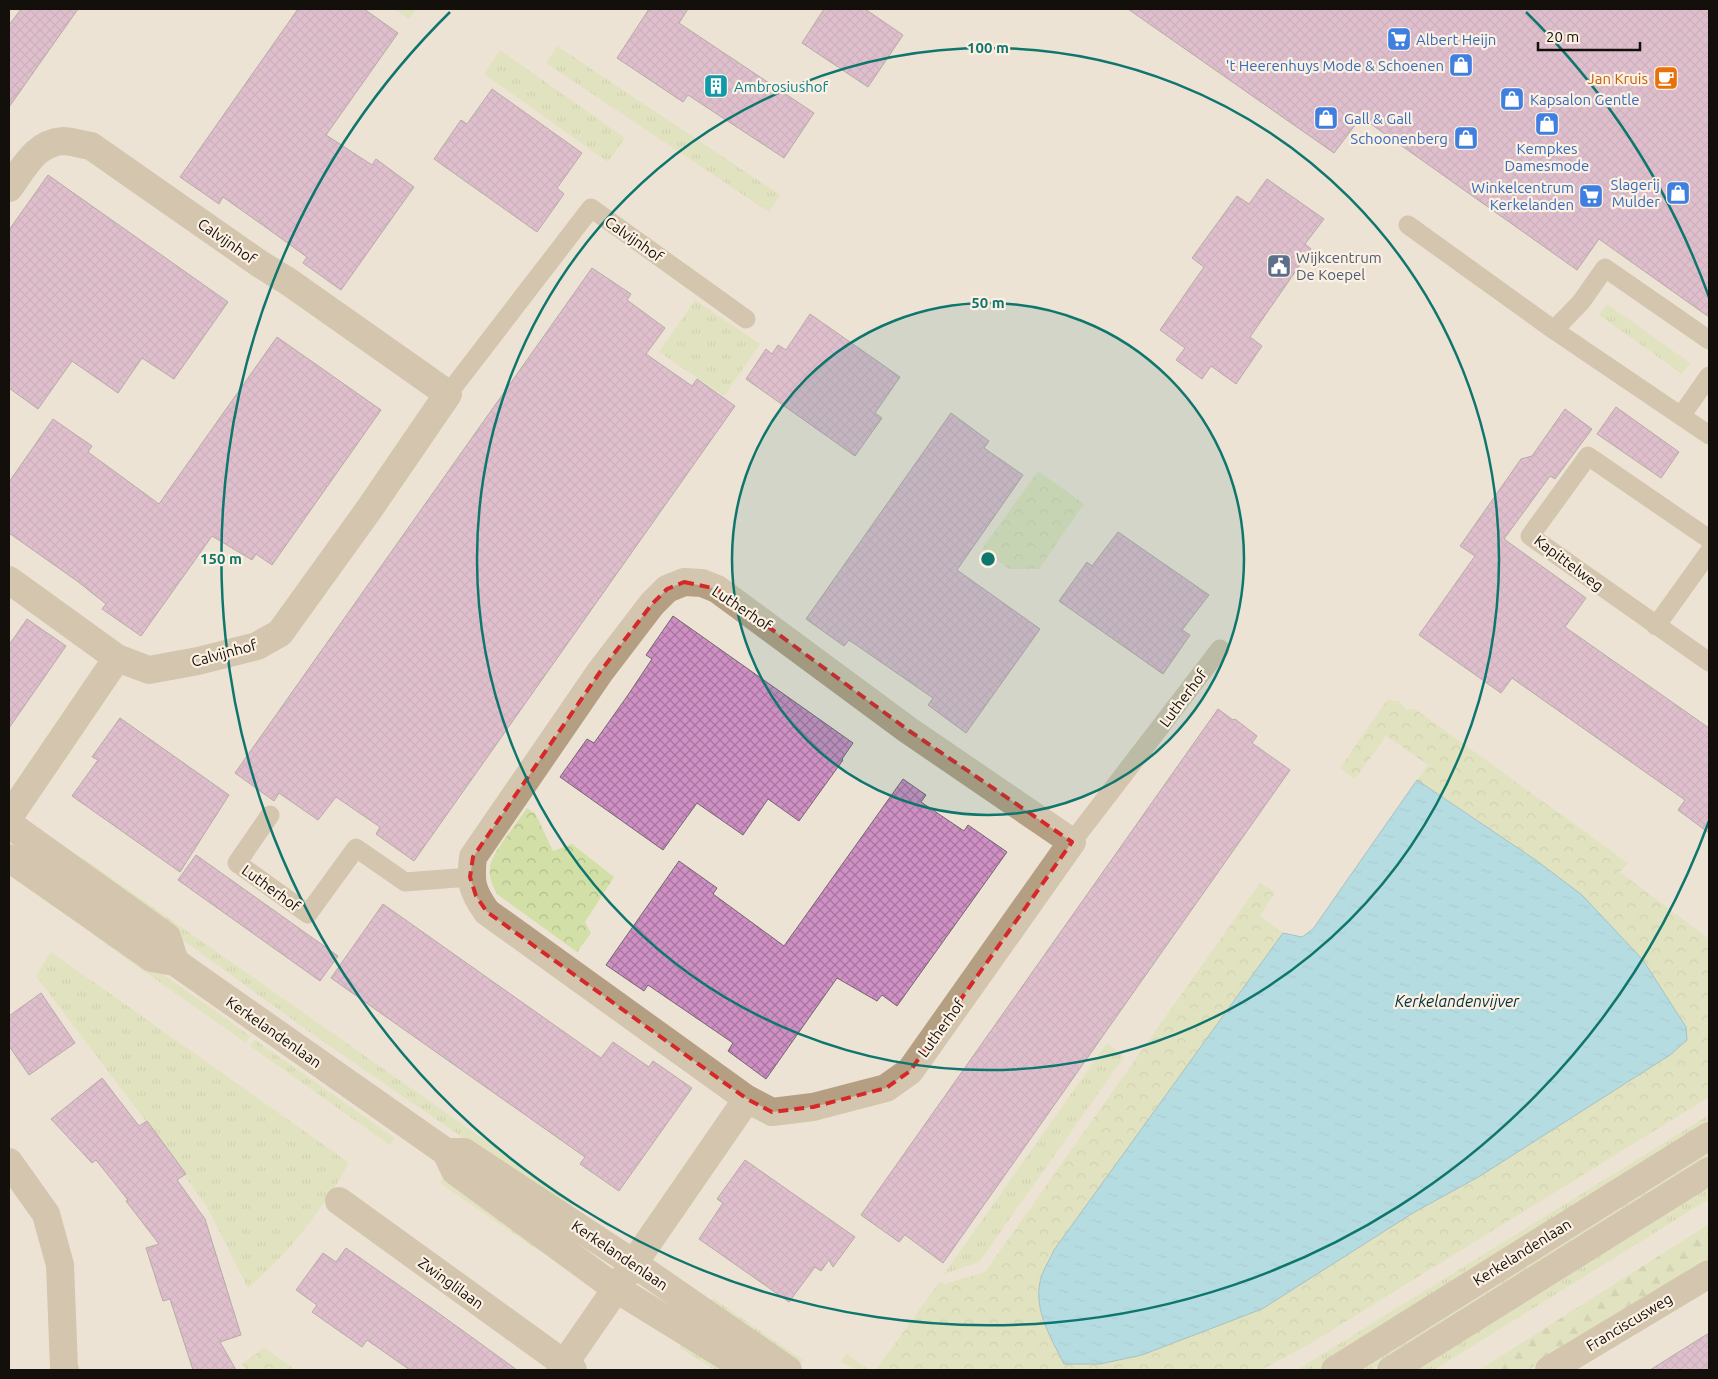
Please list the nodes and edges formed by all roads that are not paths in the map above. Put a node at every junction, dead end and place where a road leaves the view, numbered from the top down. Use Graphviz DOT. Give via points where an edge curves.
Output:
graph roads {
  1 [pos="9,188"];
  2 [pos="1408,225"];
  3 [pos="746,319"];
  4 [pos="1554,330"];
  5 [pos="1709,340"];
  6 [pos="1709,376"];
  7 [pos="448,394"];
  8 [pos="1680,416"];
  9 [pos="1709,435"];
  10 [pos="1709,539"];
  11 [pos="1709,552"];
  12 [pos="9,580"];
  13 [pos="1656,626"];
  14 [pos="1220,649"];
  15 [pos="117,658"];
  16 [pos="1709,662"];
  17 [pos="270,815"];
  18 [pos="9,816"];
  19 [pos="9,824"];
  20 [pos="1072,842"];
  21 [pos="9,858"];
  22 [pos="470,877"];
  23 [pos="175,962"];
  24 [pos="746,1099"];
  25 [pos="1709,1136"];
  26 [pos="9,1162"];
  27 [pos="1709,1171"];
  28 [pos="339,1201"];
  29 [pos="1709,1274"];
  30 [pos="622,1278"];
  31 [pos="566,1368"];
  32 [pos="65,1370"];
  33 [pos="748,1370"];
  34 [pos="788,1370"];
  35 [pos="1335,1370"];
  36 [pos="1391,1370"];
  37 [pos="1549,1370"];
  1 -- 7 [label="street, Calvijnhof" via="36,151 65,141 91,146"];
  2 -- 4 [label="lane"];
  3 -- 7 [label="lane, Calvijnhof" via="591,208"];
  4 -- 5 [label="lane" via="1581,302 1605,268"];
  4 -- 8 [label="lane"];
  6 -- 8 [label="lane"];
  7 -- 15 [label="street, Calvijnhof" via="280,633 257,646 150,670"];
  8 -- 9 [label="lane"];
  10 -- 13 [label="lane, Kapittelweg" via="1588,456 1530,536"];
  11 -- 13 [label="lane"];
  12 -- 15 [label="street, Calvijnhof"];
  13 -- 16 [label="lane, Kapittelweg"];
  14 -- 20 [label="lane, Lutherhof"];
  15 -- 18 [label="street"];
  17 -- 22 [label="lane, Lutherhof" via="236,863 308,914 356,848 405,882"];
  19 -- 23 [label="street" via="167,937"];
  20 -- 22 [label="street, Lutherhof" via="908,730 717,589 702,583 684,582 667,589 652,604 600,672 473,857"];
  20 -- 24 [label="street, Lutherhof" via="910,1071 886,1088 813,1107 772,1112"];
  21 -- 23 [label="street, Kerkelandenlaan" via="152,958"];
  22 -- 24 [label="street, Lutherhof" via="476,896 487,912"];
  23 -- 30 [label="street, Kerkelandenlaan" via="446,1152 455,1171"];
  24 -- 30 [label="street"];
  25 -- 35 [label="street, Kerkelandenlaan"];
  26 -- 32 [label="street" via="46,1214 60,1265"];
  27 -- 36 [label="street, Kerkelandenlaan"];
  28 -- 31 [label="street, Zwinglilaan"];
  29 -- 37 [label="street, Franciscusweg"];
  30 -- 31 [label="street, Zwinglilaan"];
  30 -- 33 [label="street, Kerkelandenlaan"];
  30 -- 34 [label="street, Kerkelandenlaan"];
}
